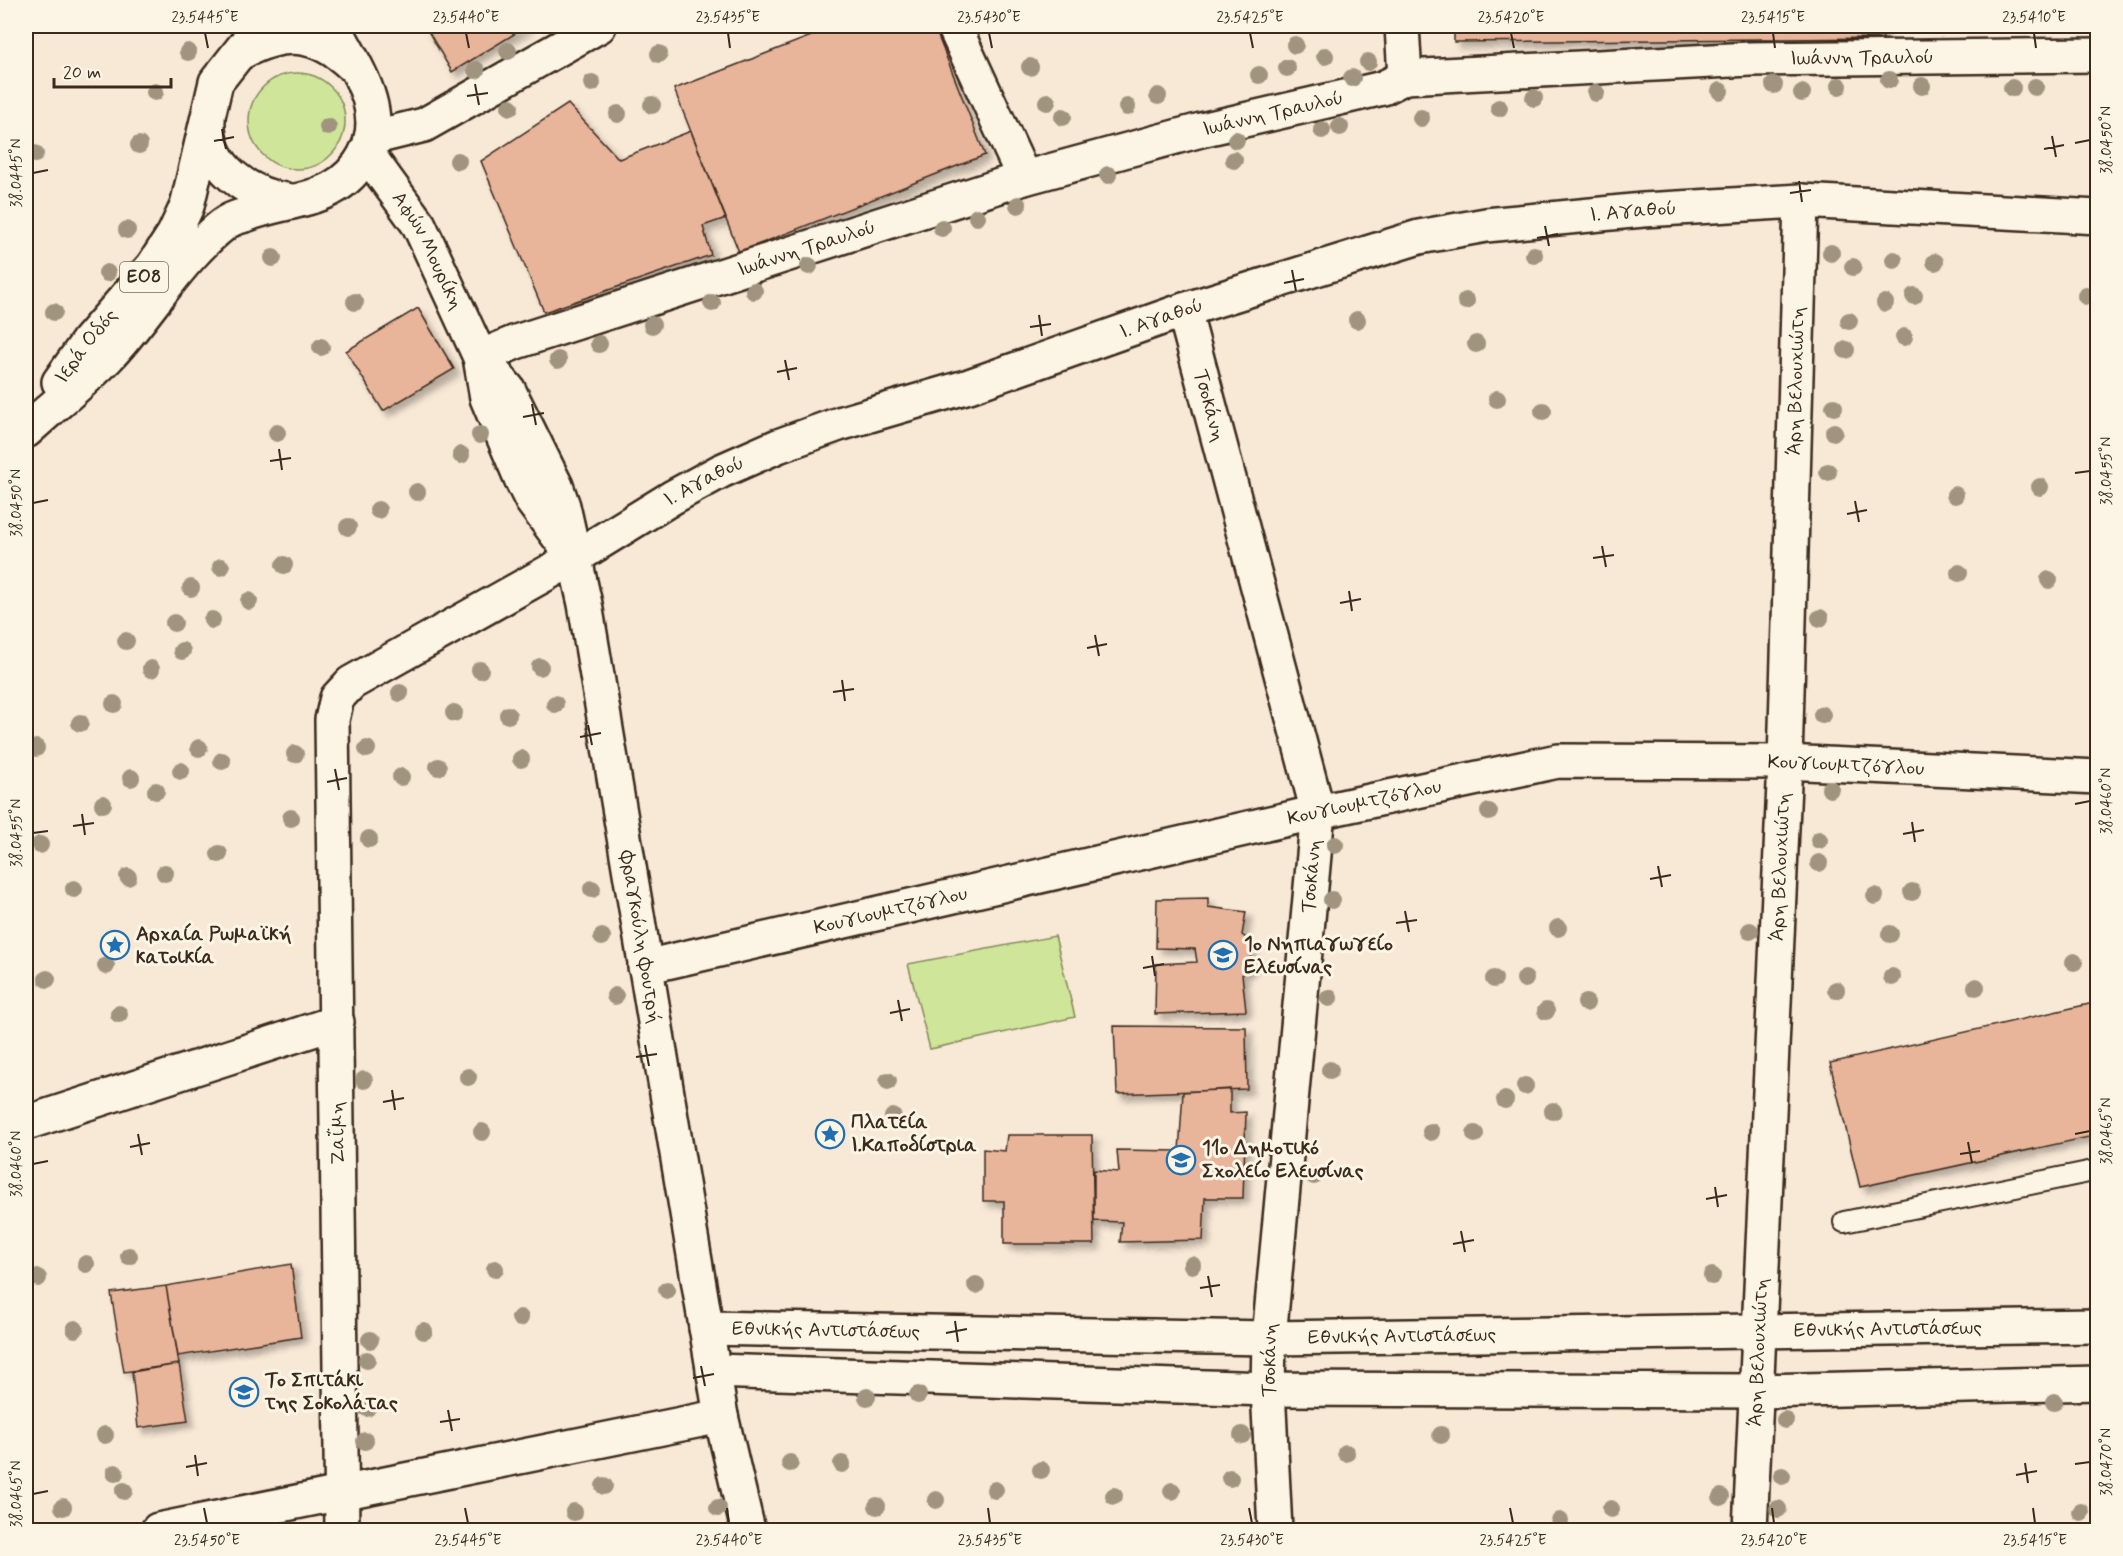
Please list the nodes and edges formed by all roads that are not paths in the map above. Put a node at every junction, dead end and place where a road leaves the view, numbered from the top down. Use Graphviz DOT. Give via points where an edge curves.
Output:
graph roads {
  1 [pos="260,26"];
  2 [pos="334,26"];
  3 [pos="599,26"];
  4 [pos="954,26"];
  5 [pos="1402,26"];
  6 [pos="240,53"];
  7 [pos="2097,55"];
  8 [pos="354,66"];
  9 [pos="1405,77"];
  10 [pos="209,101"];
  11 [pos="368,145"];
  12 [pos="1024,178"];
  13 [pos="293,201"];
  14 [pos="1801,201"];
  15 [pos="2097,217"];
  16 [pos="1184,310"];
  17 [pos="480,357"];
  18 [pos="26,429"];
  19 [pos="548,469"];
  20 [pos="532,501"];
  21 [pos="574,558"];
  22 [pos="333,736"];
  23 [pos="1785,762"];
  24 [pos="2097,777"];
  25 [pos="1318,812"];
  26 [pos="645,967"];
  27 [pos="337,1022"];
  28 [pos="26,1123"];
  29 [pos="2097,1170"];
  30 [pos="1844,1222"];
  31 [pos="2097,1326"];
  32 [pos="706,1328"];
  33 [pos="1757,1330"];
  34 [pos="1269,1338"];
  35 [pos="713,1371"];
  36 [pos="2097,1383"];
  37 [pos="1268,1389"];
  38 [pos="1757,1391"];
  39 [pos="721,1416"];
  40 [pos="342,1493"];
  41 [pos="158,1530"];
  42 [pos="342,1530"];
  43 [pos="748,1530"];
  44 [pos="1275,1530"];
  45 [pos="1750,1530"];
  1 -- 6 [label="street, Ιερά Οδός / ΕΟ8"];
  2 -- 8 [label="street, Ιερά Οδός / ΕΟ8"];
  3 -- 11 [label="street" via="424,125"];
  4 -- 12 [label="street"];
  5 -- 9 [label="street"];
  6 -- 8 [label="street, Ιερά Οδός / ΕΟ8" via="263,41 287,36 312,39 336,49"];
  6 -- 10 [label="street, Ιερά Οδός / ΕΟ8" via="216,82"];
  7 -- 9 [label="street, Ιωάννη Τραυλού" via="1749,59"];
  8 -- 11 [label="street, Ιερά Οδός / ΕΟ8" via="368,88 373,113"];
  9 -- 12 [label="street, Ιωάννη Τραυλού" via="1383,88 1201,130"];
  10 -- 13 [label="street, Ιερά Οδός / ΕΟ8" via="208,126 213,150 226,172 245,188 268,199"];
  10 -- 18 [label="street, Ιερά Οδός / ΕΟ8" via="187,206 174,234 153,266 88,341"];
  11 -- 13 [label="street, Ιερά Οδός / ΕΟ8" via="348,178 322,195"];
  11 -- 17 [label="street, Αφών Μουρίκη" via="419,225"];
  12 -- 17 [label="street, Ιωάννη Τραυλού"];
  13 -- 18 [label="street, Ιερά Οδός / ΕΟ8" via="226,222 170,280 107,357"];
  14 -- 15 [label="street, Ι. Αγαθού"];
  14 -- 16 [label="street, Ι. Αγαθού" via="1643,210 1475,227 1419,237"];
  14 -- 23 [label="street, Άρη Βελουχιώτη"];
  16 -- 21 [label="street, Ι. Αγαθού" via="969,386 778,446 682,492"];
  16 -- 25 [label="street, Τσοκάνη"];
  17 -- 19 [label="street, Αφών Μουρίκη" via="508,389"];
  17 -- 20 [label="street, Αφών Μουρίκη" via="488,398"];
  19 -- 21 [label="street, Φραγκούλη Φουτρή" via="563,506"];
  20 -- 21 [label="street, Φραγκούλη Φουτρή"];
  21 -- 22 [label="street, Ι. Αγαθού" via="351,683 337,698"];
  21 -- 26 [label="street, Φραγκούλη Φουτρή"];
  22 -- 27 [label="street, Ζαΐμη"];
  23 -- 24 [label="street, Κουγιουμτζόγλου"];
  23 -- 25 [label="street, Κουγιουμτζόγλου" via="1558,761"];
  23 -- 33 [label="street, Άρη Βελουχιώτη"];
  25 -- 26 [label="street, Κουγιουμτζόγλου"];
  25 -- 34 [label="street, Τσοκάνη"];
  26 -- 32 [label="street, Φραγκούλη Φουτρή"];
  27 -- 28 [label="street"];
  27 -- 40 [label="street, Ζαΐμη"];
  29 -- 30 [label="lane"];
  31 -- 33 [label="street, Εθνικής Αντιστάσεως"];
  32 -- 34 [label="street, Εθνικής Αντιστάσεως"];
  32 -- 35 [label="street, Φραγκούλη Φουτρή"];
  33 -- 34 [label="street, Εθνικής Αντιστάσεως"];
  33 -- 38 [label="street, Άρη Βελουχιώτη"];
  34 -- 37 [label="street, Τσοκάνη"];
  35 -- 37 [label="street"];
  35 -- 39 [label="street, Φραγκούλη Φουτρή"];
  36 -- 38 [label="street"];
  37 -- 38 [label="street"];
  37 -- 44 [label="street, Τσοκάνη"];
  38 -- 45 [label="street, Άρη Βελουχιώτη"];
  39 -- 40 [label="street"];
  39 -- 43 [label="street, Φραγκούλη Φουτρή"];
  40 -- 41 [label="street"];
  40 -- 42 [label="street, Ζαΐμη"];
}
